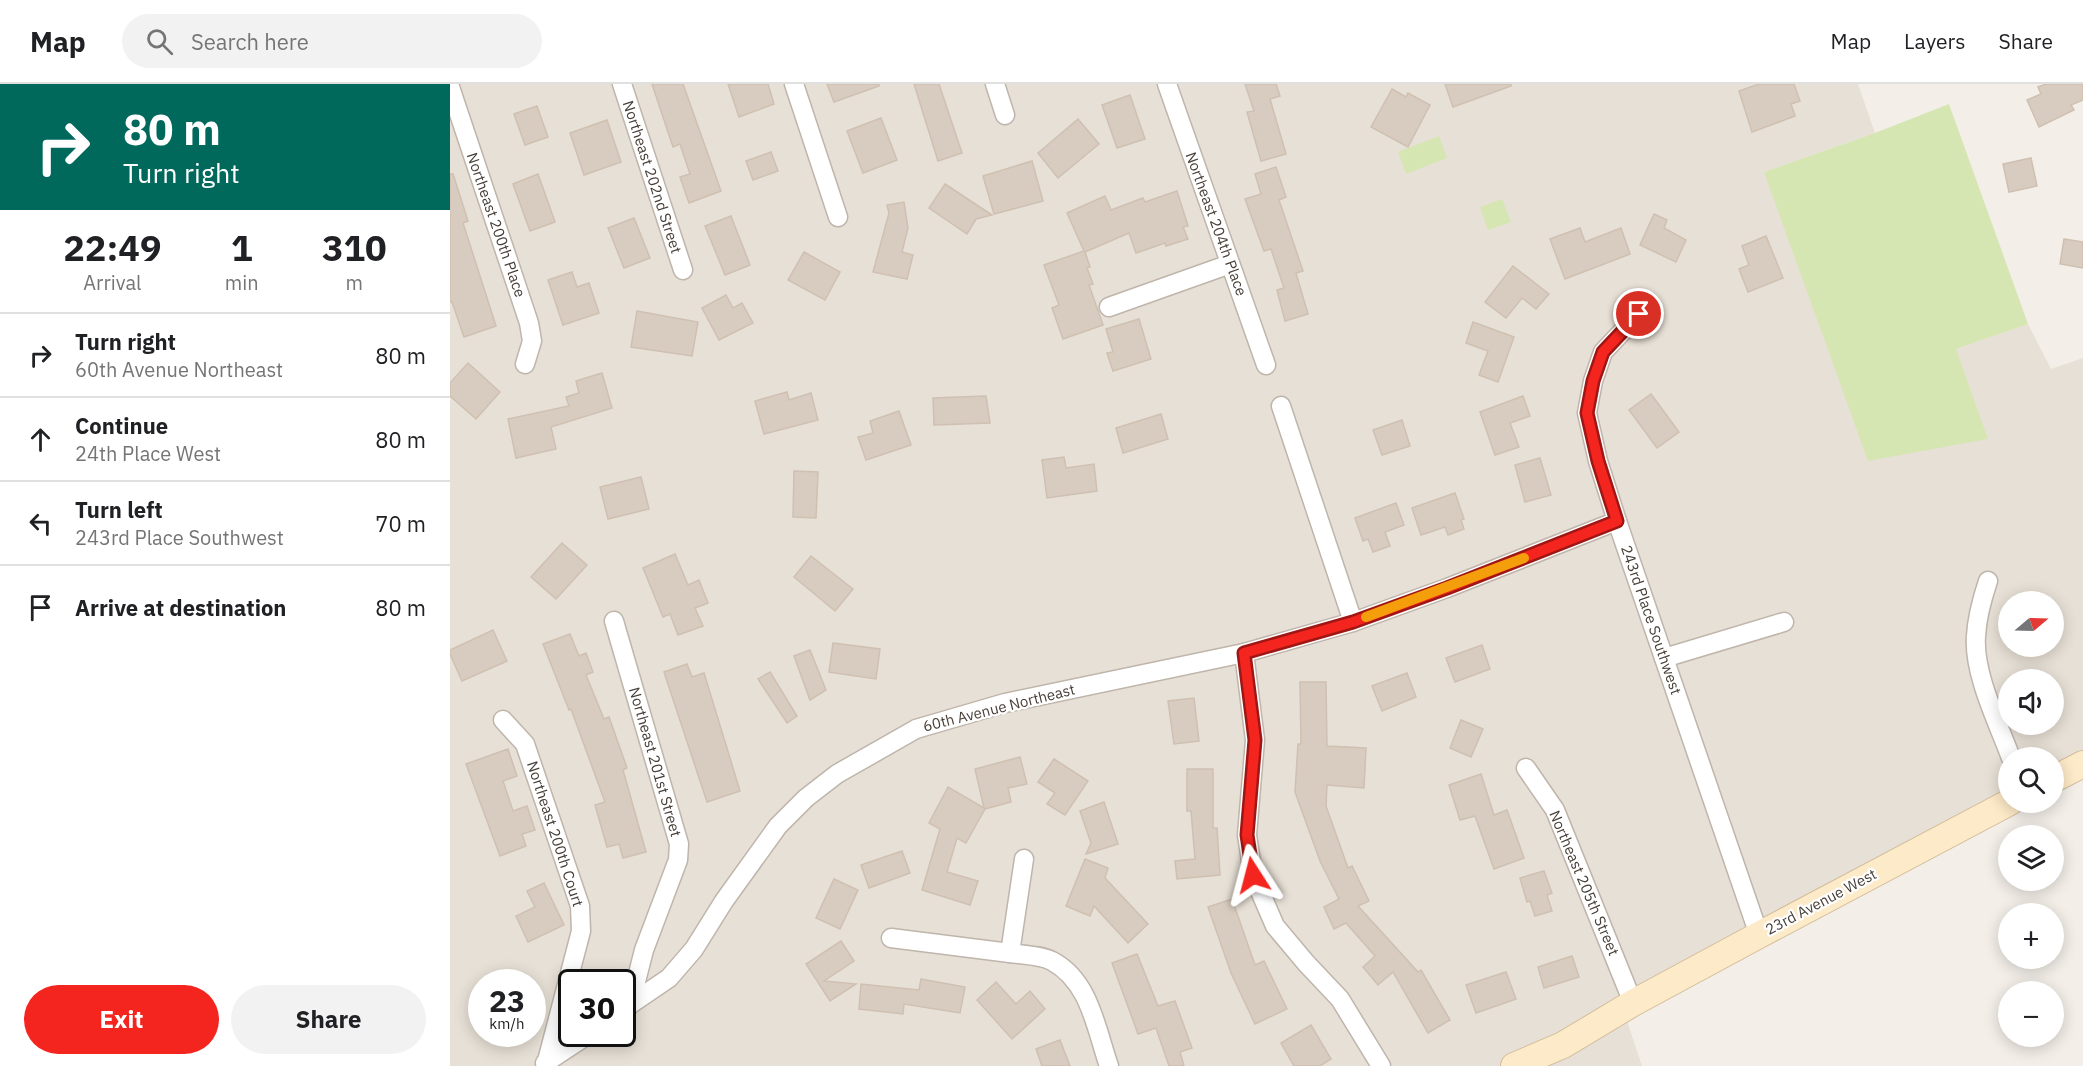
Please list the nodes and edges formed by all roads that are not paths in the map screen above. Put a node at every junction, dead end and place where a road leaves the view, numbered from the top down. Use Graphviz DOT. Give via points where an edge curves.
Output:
graph roads {
  1 [pos="622,84"];
  2 [pos="794,84"];
  3 [pos="995,84"];
  4 [pos="1167,84"];
  5 [pos="450,87"];
  6 [pos="1005,115"];
  7 [pos="838,217"];
  8 [pos="1230,264"];
  9 [pos="683,270"];
  10 [pos="1110,307"];
  11 [pos="1639,314"];
  12 [pos="525,364"];
  13 [pos="1266,365"];
  14 [pos="1281,406"];
  15 [pos="1617,521"];
  16 [pos="1988,581"];
  17 [pos="614,621"];
  18 [pos="1353,622"];
  19 [pos="1784,622"];
  20 [pos="1244,653"];
  21 [pos="1664,658"];
  22 [pos="503,720"];
  23 [pos="2007,747"];
  24 [pos="2083,764"];
  25 [pos="1526,768"];
  26 [pos="2064,774"];
  27 [pos="1998,808"];
  28 [pos="1024,859"];
  29 [pos="1759,935"];
  30 [pos="891,938"];
  31 [pos="1010,953"];
  32 [pos="636,976"];
  33 [pos="636,1001"];
  34 [pos="1634,1004"];
  35 [pos="570,1047"];
  36 [pos="544,1064"];
  37 [pos="1109,1066"];
  38 [pos="1381,1066"];
  39 [pos="1514,1066"];
  1 -- 9 [label="street, Northeast 202nd Street"];
  2 -- 7 [label="street"];
  3 -- 6 [label="street"];
  4 -- 8 [label="street, Northeast 204th Place"];
  5 -- 12 [label="street, Northeast 200th Place" via="529,323 532,341"];
  8 -- 10 [label="street"];
  8 -- 13 [label="street, Northeast 204th Place"];
  11 -- 15 [label="street, 243rd Place Southwest" via="1603,352 1587,413"];
  14 -- 18 [label="street"];
  15 -- 18 [label="street, 60th Avenue Northeast"];
  15 -- 21 [label="street, 243rd Place Southwest"];
  16 -- 23 [label="street" via="1978,612 1976,639 1982,679"];
  17 -- 32 [label="street, Northeast 201st Street" via="679,844 678,860"];
  18 -- 20 [label="street, 60th Avenue Northeast"];
  19 -- 21 [label="street"];
  20 -- 33 [label="street, 60th Avenue Northeast" via="1005,703 916,729 837,774 778,826 694,949 669,978"];
  20 -- 38 [label="street" via="1255,740 1247,835 1253,875 1275,926 1340,999"];
  21 -- 29 [label="street, 243rd Place Southwest"];
  22 -- 36 [label="street, Northeast 200th Court" via="525,744 580,906 581,931"];
  24 -- 26 [label="street"];
  25 -- 34 [label="street, Northeast 205th Street" via="1555,810"];
  27 -- 29 [label="street, 23rd Avenue West"];
  28 -- 31 [label="street"];
  29 -- 34 [label="street, 23rd Avenue West"];
  30 -- 31 [label="street"];
  31 -- 37 [label="street" via="1050,960 1071,974 1084,993"];
  34 -- 39 [label="street, 23rd Avenue West" via="1563,1045"];
  35 -- 36 [label="street"];
}
